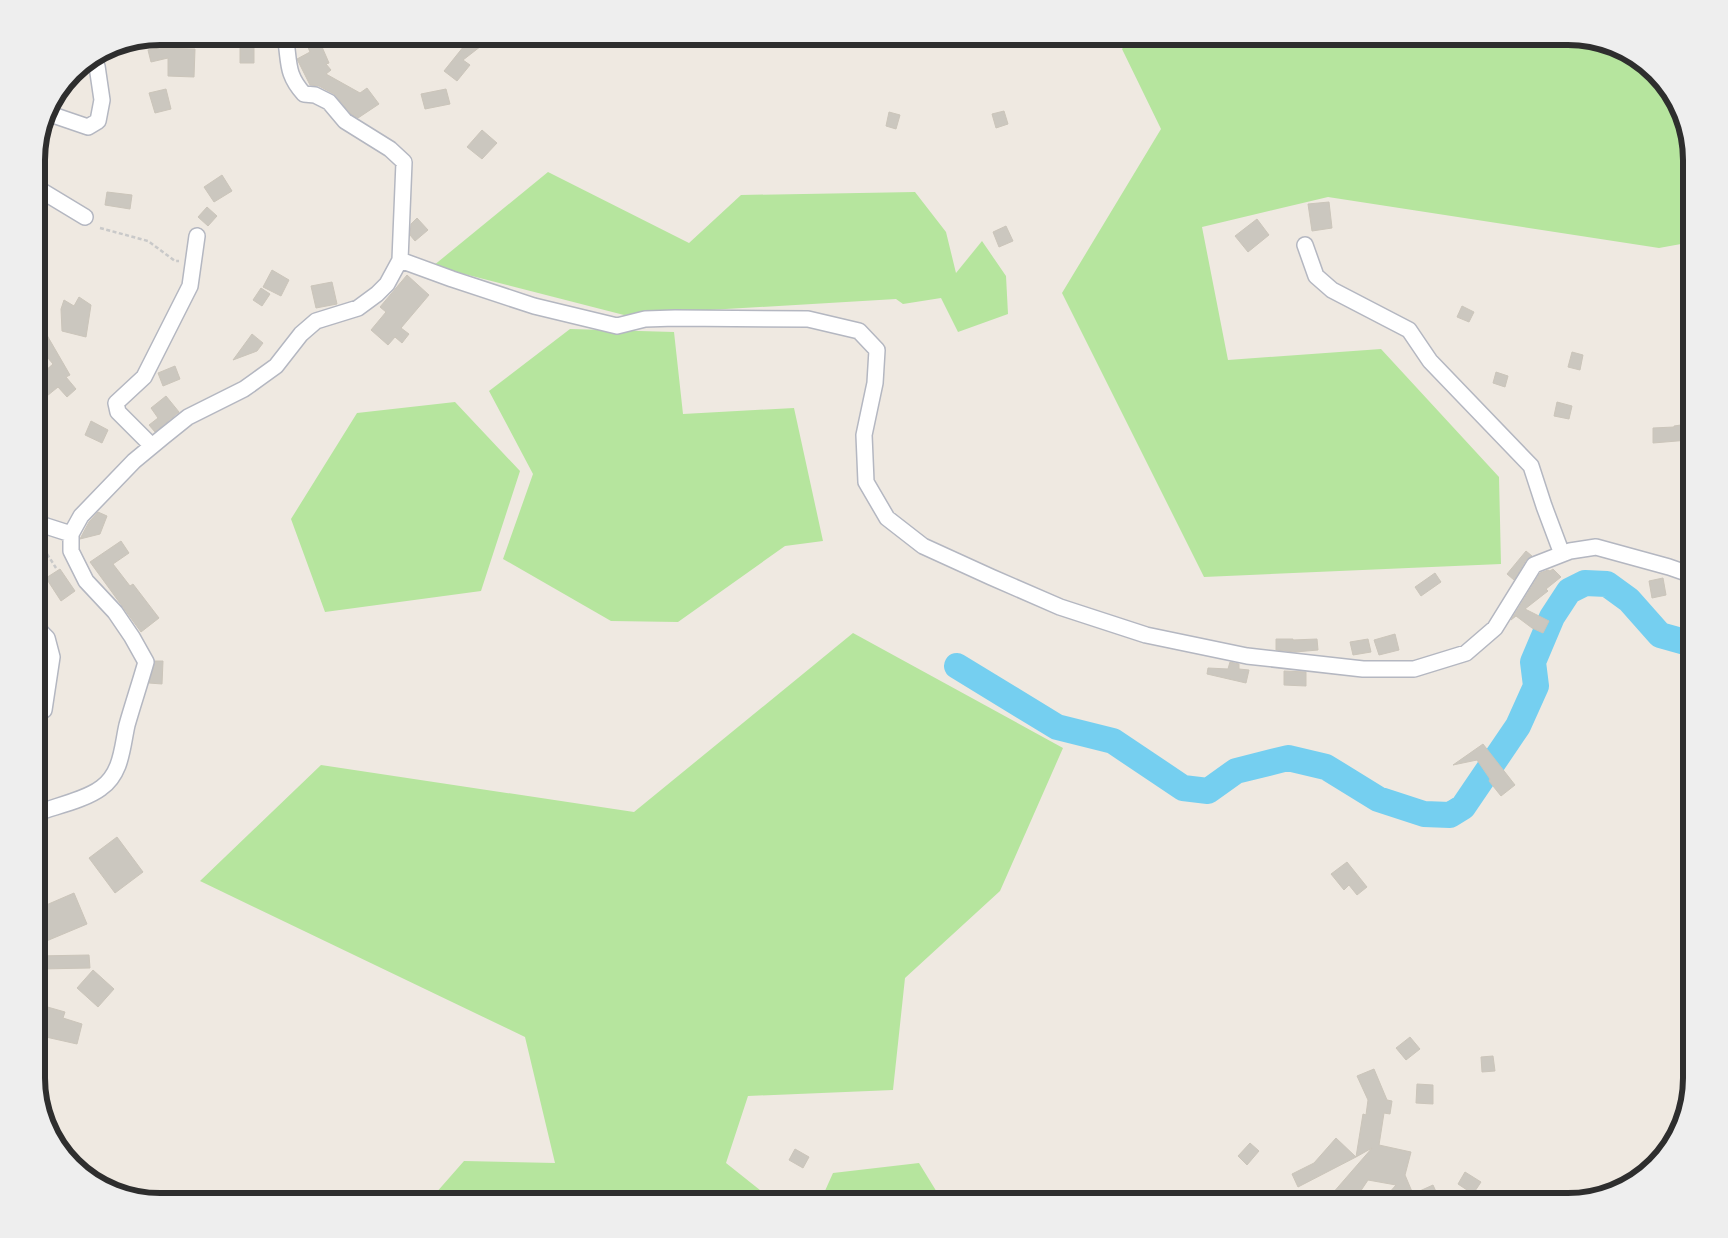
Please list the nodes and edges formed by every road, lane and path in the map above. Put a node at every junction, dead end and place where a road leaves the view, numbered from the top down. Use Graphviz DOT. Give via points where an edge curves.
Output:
graph roads {
  1 [pos="286,45"];
  2 [pos="96,65"];
  3 [pos="54,115"];
  4 [pos="45,193"];
  5 [pos="85,217"];
  6 [pos="100,228"];
  7 [pos="198,236"];
  8 [pos="1304,245"];
  9 [pos="400,260"];
  10 [pos="193,263"];
  11 [pos="152,446"];
  12 [pos="45,528"];
  13 [pos="71,534"];
  14 [pos="45,542"];
  15 [pos="1562,554"];
  16 [pos="56,568"];
  17 [pos="1683,572"];
  18 [pos="45,636"];
  19 [pos="45,703"];
  20 [pos="45,810"];
  1 -- 9 [label="street" via="289,72 304,94 329,102 345,121 390,149 404,162"];
  2 -- 3 [label="street" via="102,100 98,121 88,126"];
  4 -- 5 [label="street"];
  6 -- 10 [label="path" via="148,241 175,261"];
  7 -- 10 [label="street"];
  8 -- 15 [label="street" via="1316,276 1332,290 1409,330 1430,361 1531,466"];
  9 -- 11 [label="street" via="387,284 377,294 358,308 316,321 301,334 276,366 244,389 188,417"];
  9 -- 15 [label="street" via="534,306 618,326 674,318 808,319 859,331 877,350 875,383 864,435 866,482 887,518 923,546 991,577 1060,607 1146,635 1247,656 1363,669 1414,669 1466,654 1495,628 1534,565"];
  10 -- 11 [label="street" via="190,286 144,377 116,403 118,412"];
  11 -- 13 [label="street" via="81,516"];
  12 -- 13 [label="street"];
  13 -- 20 [label="street" via="70,551 86,581 115,612 146,662 127,725 122,756 112,776 88,795"];
  14 -- 16 [label="path"];
  15 -- 17 [label="street" via="1596,547"];
  18 -- 19 [label="street" via="52,657"];
}
